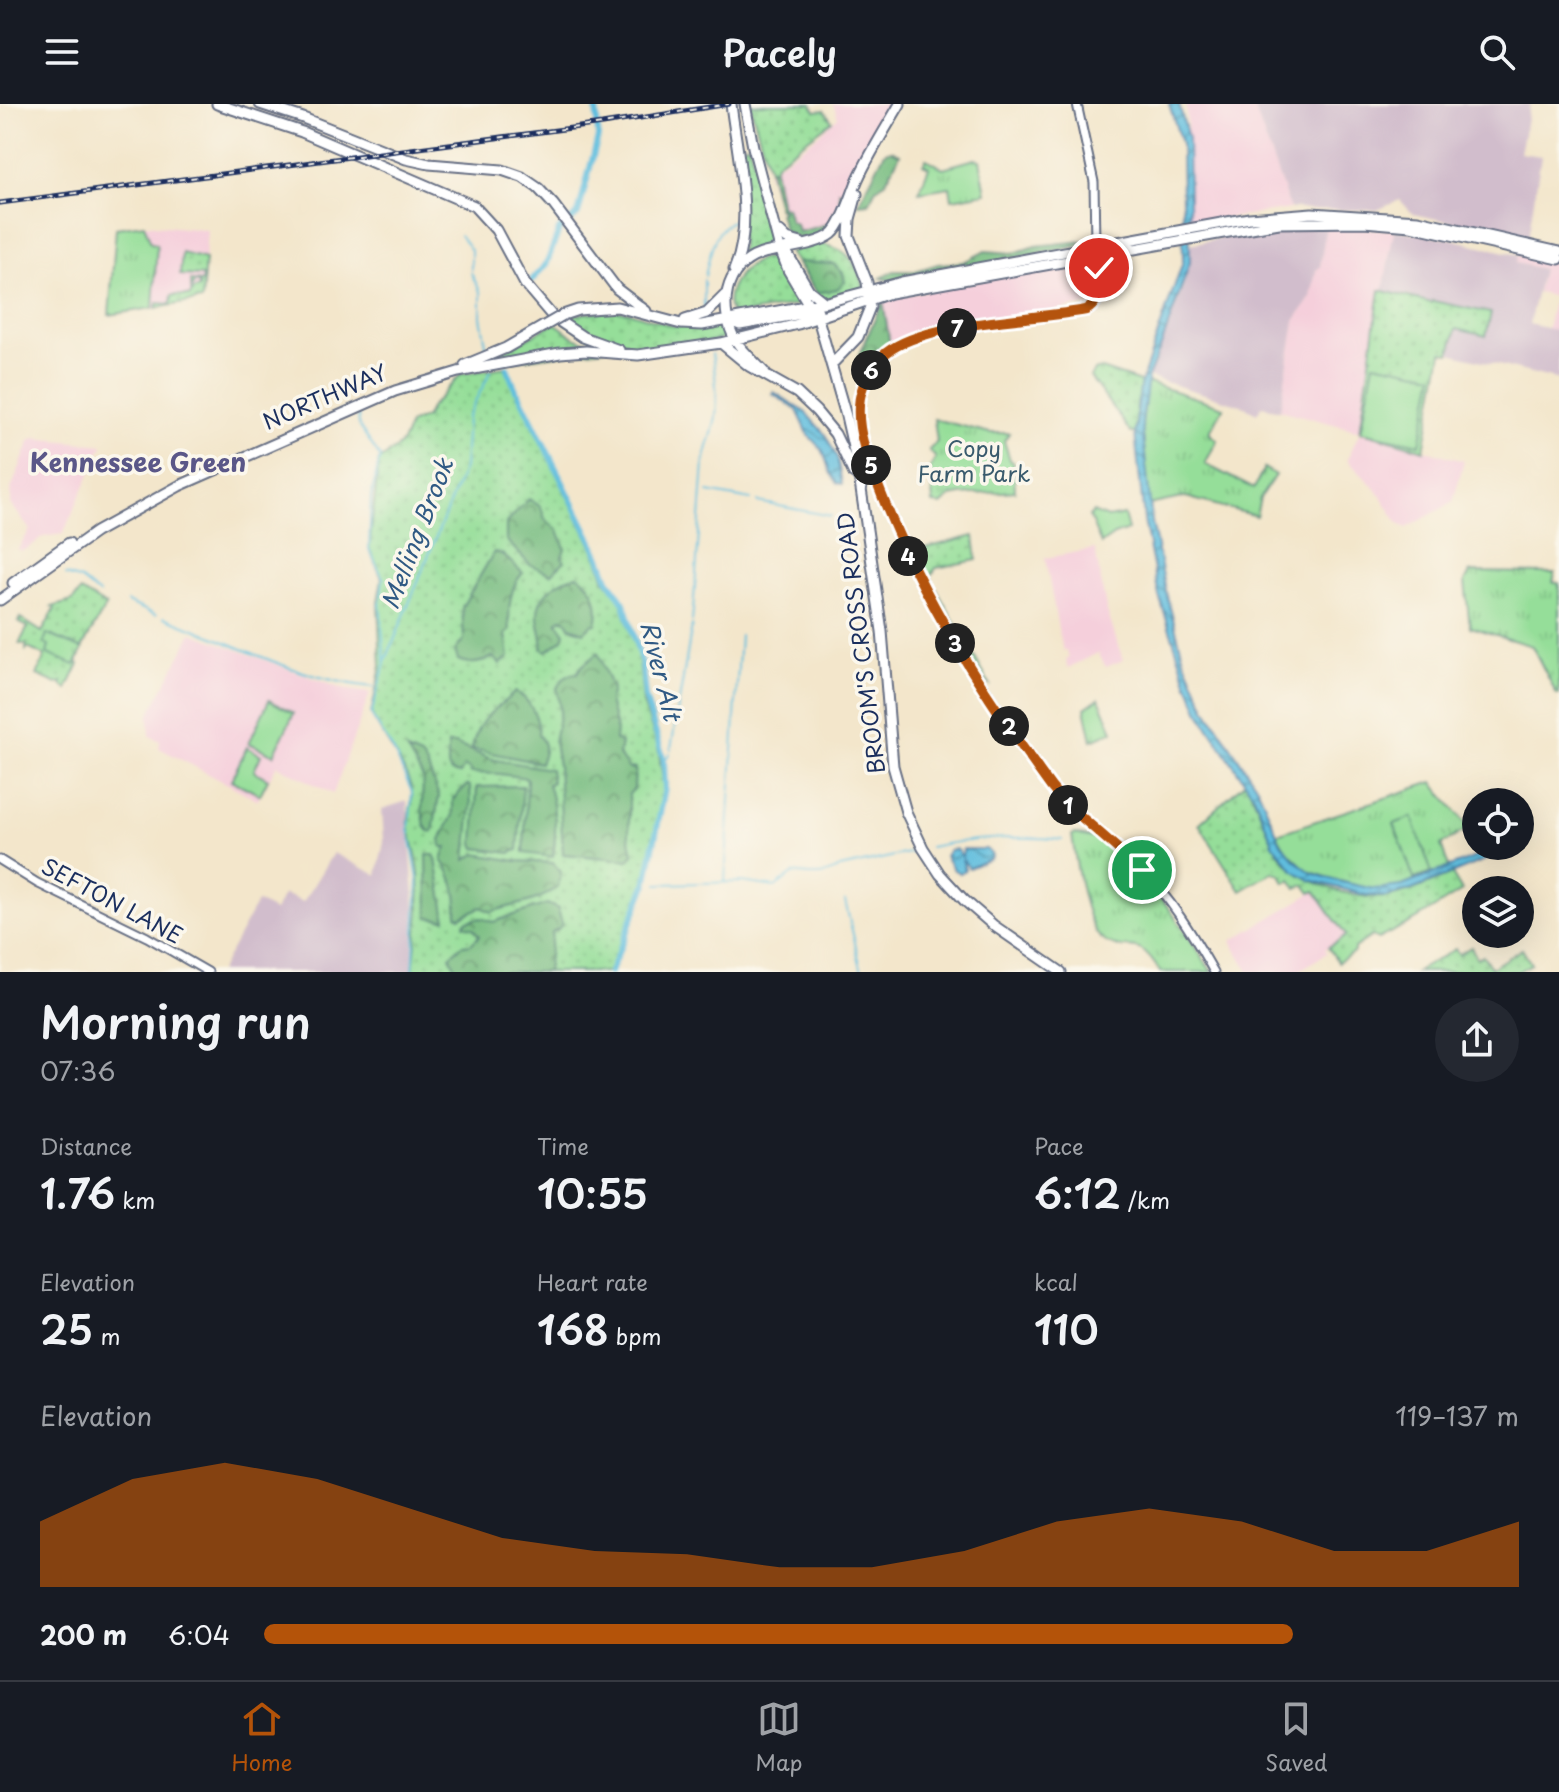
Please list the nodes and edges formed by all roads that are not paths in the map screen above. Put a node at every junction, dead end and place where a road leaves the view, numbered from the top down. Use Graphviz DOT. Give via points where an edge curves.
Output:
graph roads {
  1 [pos="217,104"];
  2 [pos="260,104"];
  3 [pos="731,104"];
  4 [pos="745,104"];
  5 [pos="900,104"];
  6 [pos="907,104"];
  7 [pos="1077,104"];
  8 [pos="1295,214"];
  9 [pos="772,216"];
  10 [pos="1391,220"];
  11 [pos="1320,221"];
  12 [pos="780,232"];
  13 [pos="1096,232"];
  14 [pos="1201,232"];
  15 [pos="1175,236"];
  16 [pos="803,243"];
  17 [pos="782,248"];
  18 [pos="1113,248"];
  19 [pos="1135,248"];
  20 [pos="1523,249"];
  21 [pos="1096,251"];
  22 [pos="1559,252"];
  23 [pos="764,253"];
  24 [pos="1056,254"];
  25 [pos="1080,254"];
  26 [pos="1559,259"];
  27 [pos="784,262"];
  28 [pos="861,264"];
  29 [pos="1097,273"];
  30 [pos="728,288"];
  31 [pos="890,289"];
  32 [pos="870,295"];
  33 [pos="827,302"];
  34 [pos="810,311"];
  35 [pos="653,315"];
  36 [pos="868,316"];
  37 [pos="669,320"];
  38 [pos="734,321"];
  39 [pos="736,340"];
  40 [pos="721,343"];
  41 [pos="648,353"];
  42 [pos="832,364"];
  43 [pos="765,373"];
  44 [pos="858,481"];
  45 [pos="0,592"];
  46 [pos="0,600"];
  47 [pos="0,860"];
  48 [pos="208,972"];
  49 [pos="1061,972"];
  50 [pos="1214,972"];
  1 -- 41 [label="highway" via="302,132 464,200 490,221 525,284 560,323 606,346"];
  2 -- 35 [label="highway" via="415,161 511,172 538,188 617,289"];
  3 -- 30 [label="highway" via="744,233"];
  4 -- 9 [label="highway"];
  5 -- 16 [label="highway" via="838,226 828,236"];
  6 -- 28 [label="highway" via="855,200 849,236"];
  7 -- 13 [label="main road" via="1094,182"];
  8 -- 10 [label="highway"];
  8 -- 11 [label="highway"];
  8 -- 14 [label="highway" via="1249,218"];
  9 -- 12 [label="highway"];
  9 -- 17 [label="highway"];
  10 -- 11 [label="highway"];
  10 -- 20 [label="highway" via="1446,225"];
  10 -- 20 [label="highway"];
  11 -- 14 [label="highway"];
  12 -- 16 [label="highway"];
  12 -- 17 [label="highway"];
  13 -- 18 [label="main road"];
  13 -- 21 [label="main road"];
  13 -- 25 [label="main road"];
  14 -- 15 [label="highway"];
  15 -- 18 [label="highway"];
  15 -- 19 [label="highway"];
  16 -- 17 [label="highway"];
  17 -- 23 [label="highway"];
  17 -- 27 [label="highway, BROOM'S CROSS ROAD"];
  17 -- 33 [label="highway" via="809,290"];
  18 -- 19 [label="highway"];
  18 -- 21 [label="highway"];
  18 -- 29 [label="main road"];
  19 -- 21 [label="main road"];
  20 -- 22 [label="highway"];
  20 -- 26 [label="highway"];
  21 -- 24 [label="main road"];
  21 -- 25 [label="highway"];
  21 -- 29 [label="main road"];
  23 -- 27 [label="highway"];
  23 -- 30 [label="highway" via="743,265"];
  24 -- 25 [label="highway"];
  24 -- 31 [label="highway"];
  25 -- 29 [label="main road"];
  25 -- 31 [label="highway"];
  27 -- 34 [label="highway, BROOM'S CROSS ROAD"];
  28 -- 31 [label="highway"];
  28 -- 32 [label="highway"];
  29 -- 50 [label="main road" via="1098,298 1093,306 942,331 898,345 866,378 859,405 861,428 908,556 984,689 1062,800 1163,893"];
  30 -- 37 [label="highway" via="713,309 699,317"];
  30 -- 38 [label="highway" via="725,310"];
  31 -- 32 [label="highway"];
  31 -- 36 [label="highway"];
  32 -- 33 [label="highway"];
  32 -- 34 [label="highway" via="852,304"];
  32 -- 36 [label="highway"];
  33 -- 34 [label="highway"];
  34 -- 38 [label="highway"];
  34 -- 39 [label="highway" via="798,324"];
  34 -- 42 [label="highway, BROOM'S CROSS ROAD"];
  35 -- 37 [label="highway"];
  35 -- 45 [label="highway, NORTHWAY, bridge" via="607,307 578,310 483,359 390,388 199,471 92,529"];
  36 -- 42 [label="highway" via="858,337"];
  37 -- 38 [label="highway" via="691,325"];
  38 -- 39 [label="highway"];
  39 -- 40 [label="highway"];
  39 -- 43 [label="highway"];
  40 -- 41 [label="highway"];
  40 -- 43 [label="highway, BROOM'S CROSS ROAD"];
  41 -- 46 [label="highway, NORTHWAY" via="574,351 458,372 395,391 202,475 96,532"];
  42 -- 44 [label="highway, BROOM'S CROSS ROAD"];
  43 -- 44 [label="highway, BROOM'S CROSS ROAD" via="816,411 835,434"];
  44 -- 49 [label="highway, BROOM'S CROSS ROAD" via="882,631 893,766 910,823 940,874 964,900"];
  47 -- 48 [label="main road, SEFTON LANE"];
}
